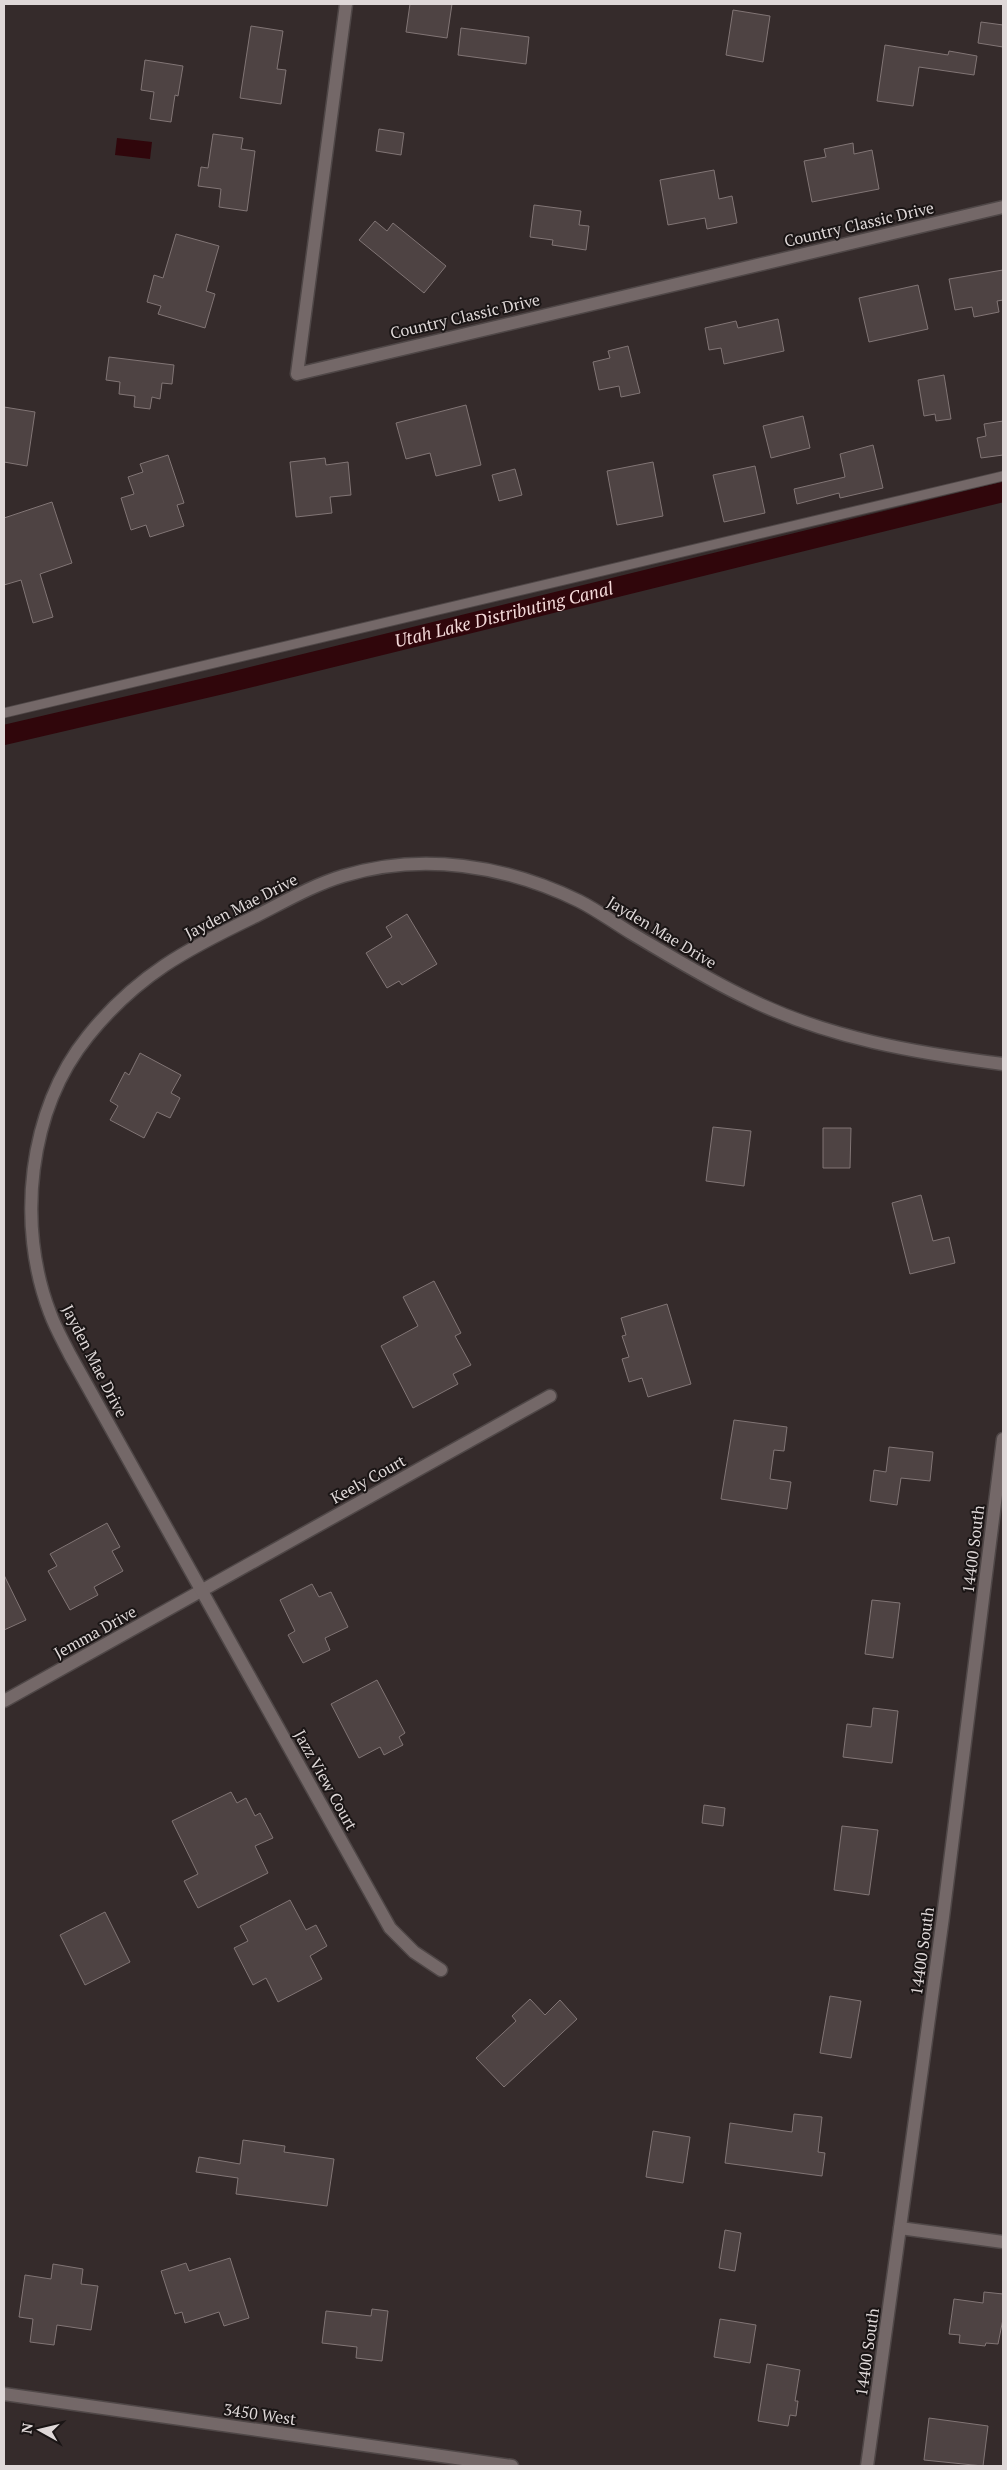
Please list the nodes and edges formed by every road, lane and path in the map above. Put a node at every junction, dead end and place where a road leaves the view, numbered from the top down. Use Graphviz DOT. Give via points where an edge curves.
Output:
graph roads {
  1 [pos="346,4"];
  2 [pos="1003,207"];
  3 [pos="1003,476"];
  4 [pos="4,713"];
  5 [pos="1003,1064"];
  6 [pos="550,1396"];
  7 [pos="1003,1439"];
  8 [pos="202,1591"];
  9 [pos="4,1701"];
  10 [pos="441,1970"];
  11 [pos="900,2228"];
  12 [pos="1003,2242"];
  13 [pos="4,2394"];
  14 [pos="512,2466"];
  15 [pos="867,2466"];
  1 -- 2 [label="street, Country Classic Drive" via="297,374"];
  3 -- 4 [label="lane"];
  5 -- 8 [label="street, Jayden Mae Drive" via="884,1045 786,1015 709,979 581,902 533,881 454,865 420,863 379,867 339,877 204,941 162,966 132,988 106,1014 80,1046 56,1090 41,1132 34,1174 31,1226 38,1271 50,1312 70,1355"];
  6 -- 8 [label="street, Keely Court"];
  7 -- 11 [label="street, 14400 South" via="943,1918"];
  8 -- 9 [label="street, Jemma Drive"];
  8 -- 10 [label="street, Jazz View Court" via="390,1928 414,1952"];
  11 -- 12 [label="street"];
  11 -- 15 [label="street, 14400 South"];
  13 -- 14 [label="street, 3450 West"];
}
